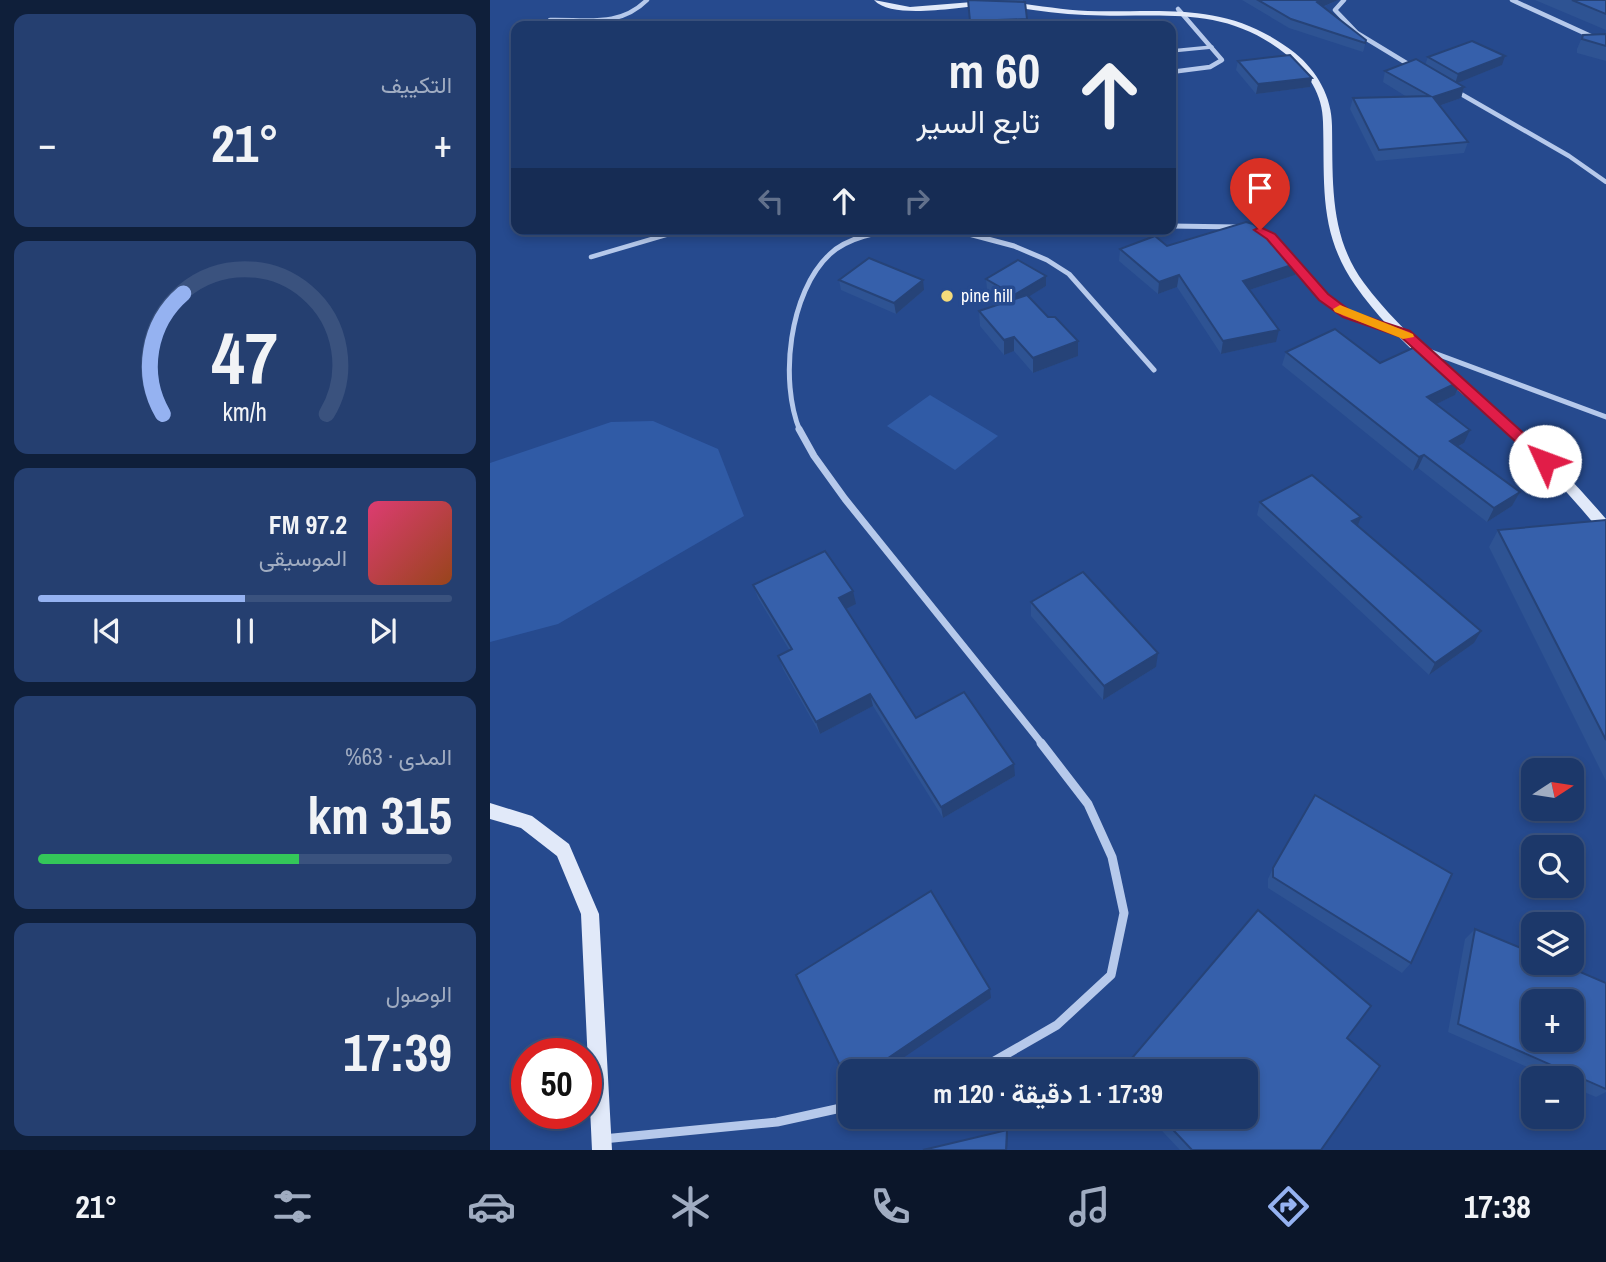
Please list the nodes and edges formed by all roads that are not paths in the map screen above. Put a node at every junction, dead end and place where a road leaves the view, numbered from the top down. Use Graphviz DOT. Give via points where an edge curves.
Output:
graph roads {
  1 [pos="647,0"];
  2 [pos="878,0"];
  3 [pos="1344,0"];
  4 [pos="1512,0"];
  5 [pos="1178,9"];
  6 [pos="550,20"];
  7 [pos="1606,43"];
  8 [pos="1212,47"];
  9 [pos="1176,51"];
  10 [pos="1176,71"];
  11 [pos="1421,72"];
  12 [pos="1443,84"];
  13 [pos="1606,182"];
  14 [pos="1176,226"];
  15 [pos="1241,227"];
  16 [pos="1250,229"];
  17 [pos="666,235"];
  18 [pos="876,235"];
  19 [pos="973,235"];
  20 [pos="591,257"];
  21 [pos="1406,334"];
  22 [pos="1418,346"];
  23 [pos="1154,370"];
  24 [pos="1606,417"];
  25 [pos="1606,528"];
  26 [pos="490,811"];
  27 [pos="999,1059"];
  28 [pos="838,1109"];
  29 [pos="602,1144"];
  1 -- 6 [label="street" via="621,20"];
  2 -- 5 [label="main road" via="910,9 997,3 1087,13"];
  3 -- 11 [label="street" via="1335,10 1336,16"];
  4 -- 7 [label="street"];
  5 -- 8 [label="street"];
  5 -- 21 [label="main road" via="1228,16 1260,30 1309,71 1323,92 1328,117 1327,208 1337,243 1360,285"];
  8 -- 9 [label="lane"];
  8 -- 10 [label="street" via="1222,60 1219,64"];
  12 -- 13 [label="street"];
  14 -- 15 [label="street"];
  16 -- 21 [label="street" via="1271,236 1323,297 1347,314"];
  17 -- 20 [label="lane"];
  18 -- 27 [label="street" via="832,252 819,266 803,298 788,381 793,414 835,484 1088,804 1112,857 1124,913 1111,975 1057,1025"];
  19 -- 23 [label="street" via="1014,246 1069,274"];
  21 -- 22 [label="main road"];
  22 -- 24 [label="street"];
  22 -- 25 [label="main road" via="1561,476"];
  26 -- 29 [label="main road" via="526,822 563,850 590,914"];
  28 -- 29 [label="street" via="777,1122"];
}
